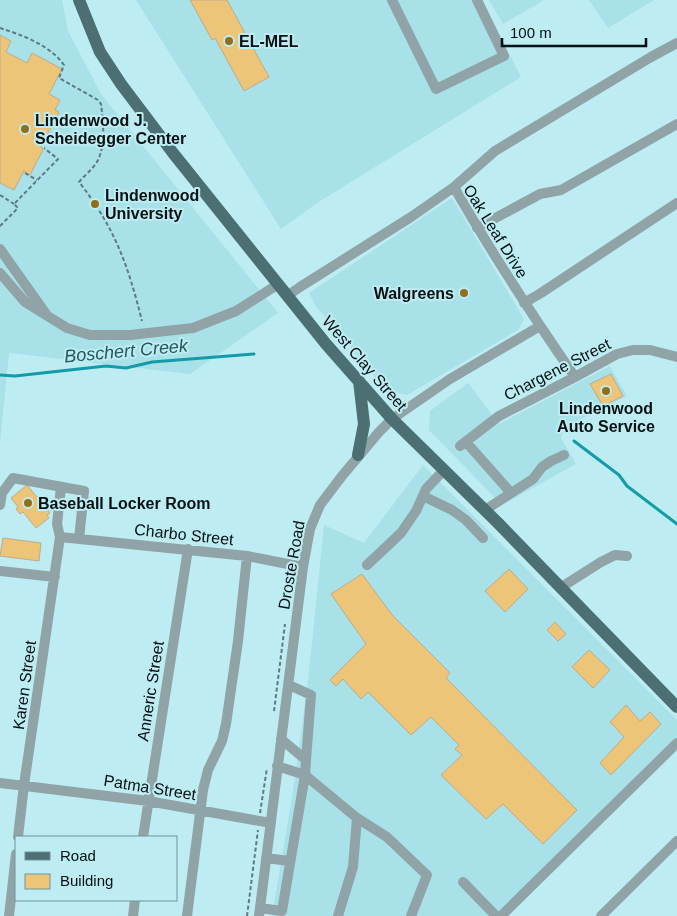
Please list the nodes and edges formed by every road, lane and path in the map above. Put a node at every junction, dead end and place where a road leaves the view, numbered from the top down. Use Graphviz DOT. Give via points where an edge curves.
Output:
graph roads {
  1 [pos="79,0"];
  2 [pos="392,0"];
  3 [pos="477,0"];
  4 [pos="0,28"];
  5 [pos="677,43"];
  6 [pos="677,124"];
  7 [pos="44,148"];
  8 [pos="25,173"];
  9 [pos="37,180"];
  10 [pos="454,186"];
  11 [pos="0,195"];
  12 [pos="14,204"];
  13 [pos="677,204"];
  14 [pos="0,226"];
  15 [pos="477,228"];
  16 [pos="0,249"];
  17 [pos="0,273"];
  18 [pos="277,285"];
  19 [pos="287,296"];
  20 [pos="524,303"];
  21 [pos="48,316"];
  22 [pos="142,321"];
  23 [pos="540,326"];
  24 [pos="677,357"];
  25 [pos="575,377"];
  26 [pos="359,381"];
  27 [pos="392,419"];
  28 [pos="564,455"];
  29 [pos="358,456"];
  30 [pos="444,470"];
  31 [pos="61,487"];
  32 [pos="511,493"];
  33 [pos="423,496"];
  34 [pos="0,504"];
  35 [pos="485,510"];
  36 [pos="60,537"];
  37 [pos="483,538"];
  38 [pos="79,539"];
  39 [pos="188,549"];
  40 [pos="248,556"];
  41 [pos="627,556"];
  42 [pos="367,565"];
  43 [pos="303,567"];
  44 [pos="0,571"];
  45 [pos="55,577"];
  46 [pos="560,588"];
  47 [pos="286,619"];
  48 [pos="289,685"];
  49 [pos="677,707"];
  50 [pos="273,719"];
  51 [pos="281,739"];
  52 [pos="677,743"];
  53 [pos="306,760"];
  54 [pos="272,766"];
  55 [pos="305,775"];
  56 [pos="0,783"];
  57 [pos="24,785"];
  58 [pos="148,800"];
  59 [pos="200,810"];
  60 [pos="358,818"];
  61 [pos="260,821"];
  62 [pos="271,823"];
  63 [pos="18,836"];
  64 [pos="143,836"];
  65 [pos="677,841"];
  66 [pos="266,858"];
  67 [pos="289,862"];
  68 [pos="15,863"];
  69 [pos="462,882"];
  70 [pos="136,901"];
  71 [pos="259,912"];
  72 [pos="9,916"];
  73 [pos="134,916"];
  74 [pos="187,916"];
  75 [pos="247,916"];
  76 [pos="338,916"];
  77 [pos="411,916"];
  78 [pos="496,916"];
  79 [pos="501,916"];
  80 [pos="601,916"];
  1 -- 18 [label="main road, West Clay Street" via="100,52 121,84"];
  2 -- 3 [label="street" via="436,89 504,56"];
  4 -- 22 [label="path" via="22,35 49,51 64,65 59,78 101,104 101,150 98,160 79,182 97,205 119,246"];
  5 -- 10 [label="street" via="495,151"];
  6 -- 15 [label="street" via="561,190 540,194"];
  7 -- 9 [label="path" via="58,159"];
  8 -- 9 [label="path"];
  9 -- 12 [label="path"];
  10 -- 15 [label="street, Oak Leaf Drive"];
  10 -- 19 [label="street, Oak Leaf Drive" via="404,222"];
  11 -- 12 [label="path"];
  12 -- 14 [label="path" via="18,208"];
  13 -- 20 [label="street"];
  15 -- 20 [label="street, Oak Leaf Drive"];
  16 -- 21 [label="street"];
  17 -- 21 [label="street" via="24,302"];
  18 -- 19 [label="main road, West Clay Street"];
  18 -- 21 [label="street" via="236,310 193,328 130,335 90,335 67,328"];
  19 -- 26 [label="main road, West Clay Street"];
  20 -- 23 [label="street, Oak Leaf Drive"];
  23 -- 25 [label="street, Oak Leaf Drive"];
  23 -- 27 [label="street, Droste Road" via="450,379"];
  24 -- 25 [label="street, Chargene Street" via="650,350 633,350 617,354"];
  25 -- 32 [label="street, Chargene Street" via="499,416 463,444"];
  26 -- 27 [label="main road, West Clay Street"];
  26 -- 29 [label="main road" via="364,424"];
  27 -- 29 [label="street, Droste Road"];
  27 -- 30 [label="main road, West Clay Street"];
  28 -- 32 [label="street" via="550,461 533,479"];
  29 -- 43 [label="street, Droste Road" via="320,505 310,529"];
  30 -- 33 [label="street"];
  30 -- 35 [label="main road, West Clay Street"];
  31 -- 34 [label="street" via="13,478 2,493"];
  31 -- 36 [label="street, Karen Street" via="56,524"];
  31 -- 38 [label="street" via="84,491"];
  32 -- 35 [label="street"];
  33 -- 37 [label="street" via="452,510"];
  33 -- 42 [label="street" via="401,533"];
  35 -- 46 [label="main road, West Clay Street"];
  36 -- 38 [label="street, Charbo Street"];
  36 -- 45 [label="street, Karen Street"];
  38 -- 39 [label="street, Charbo Street"];
  39 -- 40 [label="street, Charbo Street"];
  39 -- 58 [label="street, Anneric Street"];
  40 -- 43 [label="street, Charbo Street"];
  40 -- 59 [label="street" via="226,724 206,776"];
  41 -- 46 [label="street" via="615,555"];
  43 -- 48 [label="street, Droste Road"];
  44 -- 45 [label="street"];
  45 -- 57 [label="street, Karen Street"];
  46 -- 49 [label="main road, West Clay Street"];
  47 -- 50 [label="path"];
  48 -- 51 [label="street, Droste Road"];
  48 -- 53 [label="street" via="311,696"];
  51 -- 53 [label="street"];
  51 -- 54 [label="street, Droste Road"];
  52 -- 79 [label="street"];
  53 -- 55 [label="street"];
  54 -- 55 [label="street"];
  54 -- 61 [label="path"];
  54 -- 62 [label="street, Droste Road"];
  55 -- 60 [label="street"];
  55 -- 67 [label="street"];
  56 -- 57 [label="street, Patma Street"];
  57 -- 58 [label="street, Patma Street"];
  57 -- 63 [label="street, Karen Street"];
  58 -- 59 [label="street, Patma Street"];
  58 -- 64 [label="street, Anneric Street"];
  59 -- 61 [label="street, Patma Street"];
  59 -- 74 [label="street"];
  60 -- 76 [label="street" via="354,867"];
  60 -- 77 [label="street" via="387,838 427,875"];
  61 -- 62 [label="street, Patma Street"];
  61 -- 75 [label="path"];
  62 -- 66 [label="street, Droste Road"];
  65 -- 80 [label="street"];
  66 -- 67 [label="street"];
  66 -- 71 [label="street, Droste Road"];
  67 -- 71 [label="street" via="282,911"];
  68 -- 72 [label="street"];
  69 -- 78 [label="street"];
  70 -- 73 [label="street"];
}
